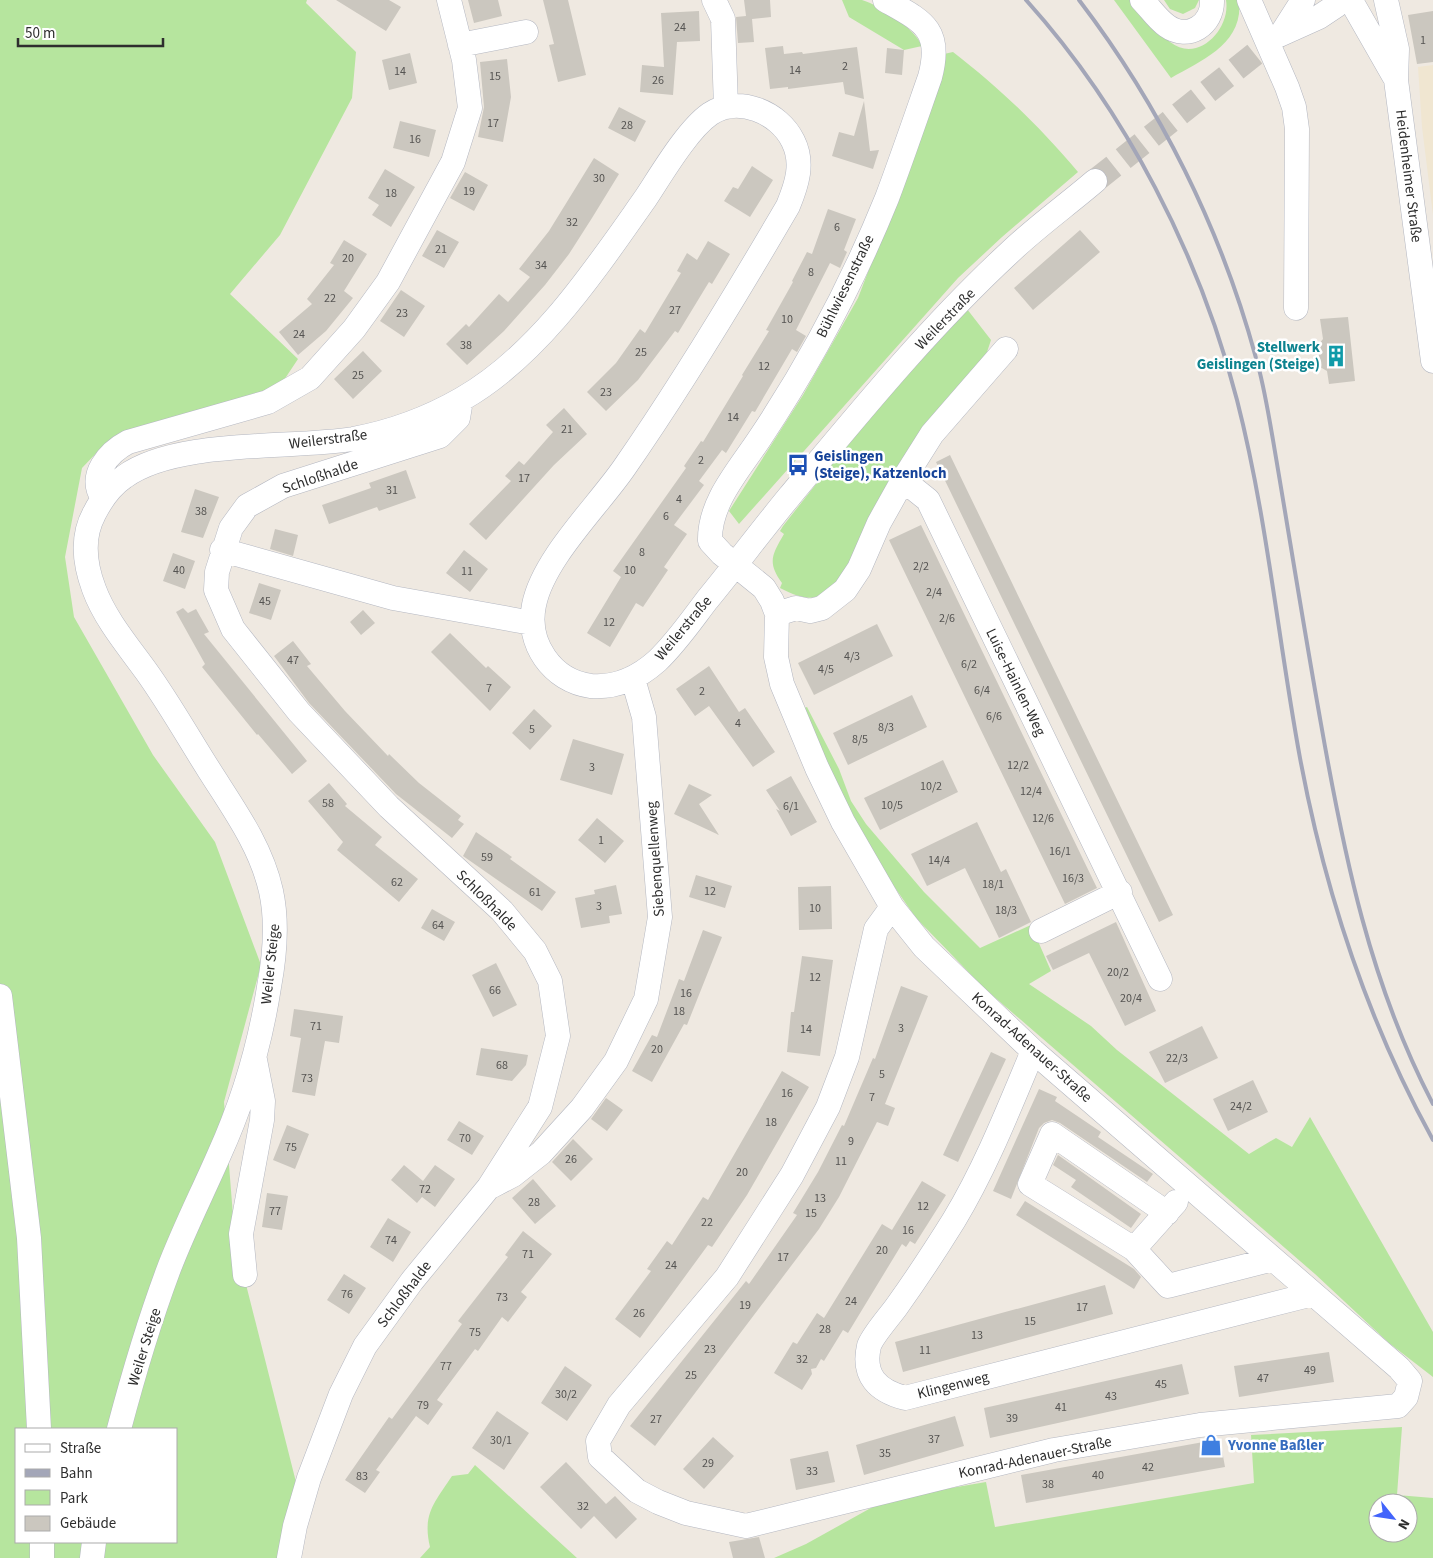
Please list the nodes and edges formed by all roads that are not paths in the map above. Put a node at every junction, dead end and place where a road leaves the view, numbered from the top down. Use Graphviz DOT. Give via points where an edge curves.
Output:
graph roads {
  1 [pos="449,0"];
  2 [pos="714,0"];
  3 [pos="885,0"];
  4 [pos="1142,0"];
  5 [pos="1212,0"];
  6 [pos="1248,0"];
  7 [pos="1303,0"];
  8 [pos="1386,0"];
  9 [pos="1347,3"];
  10 [pos="526,32"];
  11 [pos="460,45"];
  12 [pos="1396,80"];
  13 [pos="726,107"];
  14 [pos="1095,181"];
  15 [pos="1296,308"];
  16 [pos="1432,336"];
  17 [pos="1006,348"];
  18 [pos="1433,361"];
  19 [pos="461,400"];
  20 [pos="903,480"];
  21 [pos="103,498"];
  22 [pos="222,550"];
  23 [pos="736,565"];
  24 [pos="777,614"];
  25 [pos="532,623"];
  26 [pos="633,679"];
  27 [pos="1120,892"];
  28 [pos="892,907"];
  29 [pos="1042,931"];
  30 [pos="1160,979"];
  31 [pos="0,996"];
  32 [pos="1033,1051"];
  33 [pos="254,1056"];
  34 [pos="489,1187"];
  35 [pos="1190,1187"];
  36 [pos="1167,1213"];
  37 [pos="1134,1249"];
  38 [pos="1273,1259"];
  39 [pos="245,1274"];
  40 [pos="1313,1294"];
  41 [pos="39,1428"];
  42 [pos="120,1428"];
  43 [pos="42,1543"];
  44 [pos="94,1543"];
  45 [pos="42,1558"];
  46 [pos="92,1558"];
  47 [pos="290,1558"];
  1 -- 11 [label="street"];
  2 -- 13 [label="street" via="723,20"];
  3 -- 23 [label="street, Bühlwiesenstraße" via="919,19 930,32 934,46 930,77 886,199 845,290 796,384 720,498 710,524 710,541"];
  4 -- 5 [label="street" via="1166,25 1183,31 1200,28 1207,21"];
  6 -- 15 [label="street" via="1294,107 1297,129"];
  7 -- 9 [label="street" via="1280,34"];
  8 -- 12 [label="street, Heidenheimer Straße" via="1397,49"];
  9 -- 12 [label="street, Heidenheimer Straße"];
  10 -- 11 [label="street"];
  11 -- 21 [label="street" via="470,108 453,162 388,282 349,336 310,378 268,402 128,442 117,448 107,457 100,471 97,484"];
  12 -- 16 [label="street, Heidenheimer Straße"];
  13 -- 19 [label="street, Weilerstraße" via="711,114 696,129 564,308 519,356"];
  13 -- 25 [label="street, Weilerstraße" via="744,106 763,112 791,136 798,154 796,187 719,324 623,470 552,562 534,604"];
  14 -- 23 [label="street, Weilerstraße" via="1009,252 918,346 823,456"];
  16 -- 18 [label="street, Heidenheimer Straße"];
  17 -- 20 [label="street" via="932,434"];
  19 -- 21 [label="street, Weilerstraße" via="390,430 351,439 193,452 154,462 124,477"];
  19 -- 22 [label="street, Schloßhalde" via="458,418 440,436 283,486 247,506 231,528"];
  20 -- 24 [label="street" via="859,569 845,590 822,608 810,611 796,608"];
  20 -- 27 [label="street, Luise-Hainlen-Weg" via="928,500"];
  21 -- 33 [label="street, Weiler Steige" via="90,522 86,541 85,559 96,594 235,811 257,850 268,882 275,918 274,952 267,1002"];
  22 -- 25 [label="street" via="393,598"];
  22 -- 34 [label="street, Schloßhalde" via="216,590 233,629 299,712 388,807 502,911 535,951 550,981 558,1036 540,1107"];
  23 -- 24 [label="street, Konrad-Adenauer-Straße" via="764,588"];
  23 -- 26 [label="street, Weilerstraße" via="676,640"];
  24 -- 28 [label="street, Konrad-Adenauer-Straße" via="776,657 782,684 842,822"];
  25 -- 26 [label="street, Weilerstraße" via="537,644 546,661 575,682 593,686 613,685"];
  26 -- 34 [label="street, Siebenquellenweg" via="644,717 660,917 646,999 616,1061 582,1108 540,1153 513,1175"];
  27 -- 29 [label="street"];
  27 -- 30 [label="street, Luise-Hainlen-Weg"];
  28 -- 32 [label="street, Konrad-Adenauer-Straße" via="924,947"];
  28 -- 40 [label="street, Konrad-Adenauer-Straße" via="876,929 847,1058 828,1107 792,1175 727,1277 619,1405 598,1441 600,1457 637,1491 658,1502 686,1513 746,1526 1054,1450 1200,1425 1398,1406 1406,1397 1410,1381"];
  31 -- 41 [label="street" via="29,1238"];
  32 -- 35 [label="street, Konrad-Adenauer-Straße"];
  32 -- 40 [label="street, Klingenweg" via="1000,1129 955,1219 869,1345 868,1369 879,1388 905,1398"];
  33 -- 39 [label="street" via="263,1101 241,1234"];
  33 -- 42 [label="street, Weiler Steige" via="227,1138 168,1270"];
  34 -- 47 [label="street, Schloßhalde" via="412,1281 365,1346 341,1394 309,1478 295,1526"];
  35 -- 36 [label="street"];
  35 -- 38 [label="street, Konrad-Adenauer-Straße"];
  36 -- 37 [label="street"];
  36 -- 37 [label="street" via="1052,1134 1030,1184"];
  37 -- 38 [label="street" via="1168,1286"];
  38 -- 40 [label="street, Konrad-Adenauer-Straße"];
  43 -- 45 [label="street"];
  44 -- 46 [label="street"];
}
